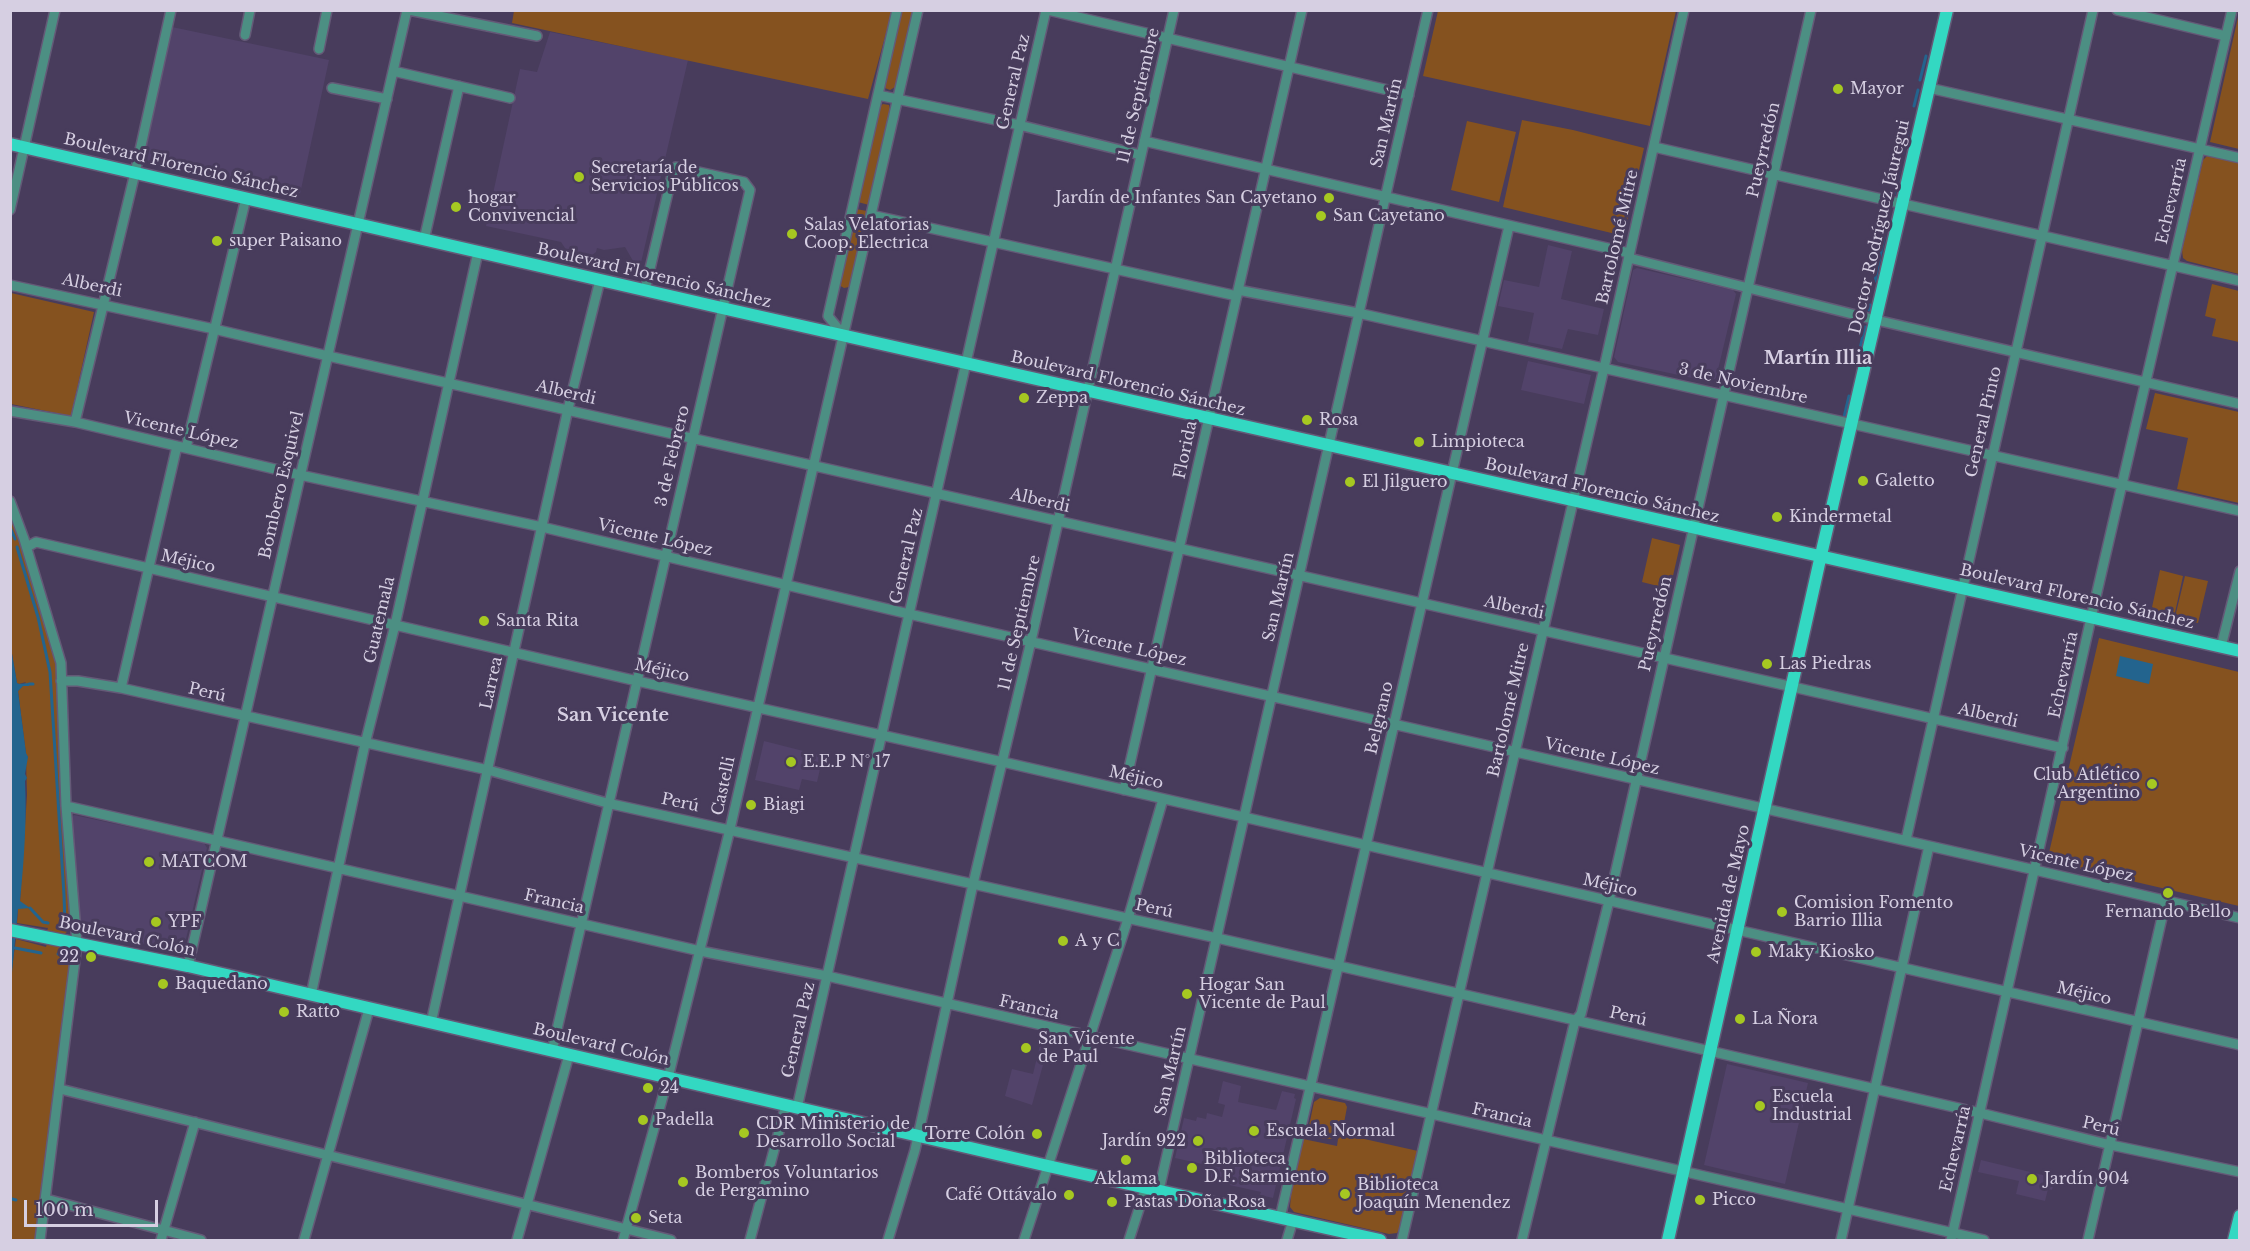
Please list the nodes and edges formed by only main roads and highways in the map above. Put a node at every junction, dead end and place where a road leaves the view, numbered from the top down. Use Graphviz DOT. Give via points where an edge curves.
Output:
graph roads {
  1 [pos="1947,10"];
  2 [pos="10,144"];
  3 [pos="1821,555"];
  4 [pos="2240,651"];
  5 [pos="10,930"];
  6 [pos="2240,1216"];
  7 [pos="1380,1240"];
  8 [pos="1668,1240"];
  9 [pos="2234,1240"];
  1 -- 3 [label="main road, Doctor Rodríguez Jáuregui"];
  2 -- 3 [label="main road, Boulevard Florencio Sánchez" via="722,309"];
  3 -- 4 [label="main road, Boulevard Florencio Sánchez"];
  3 -- 8 [label="main road, Avenida de Mayo"];
  5 -- 7 [label="main road, Boulevard Colón" via="188,966"];
  6 -- 9 [label="main road"];
}
